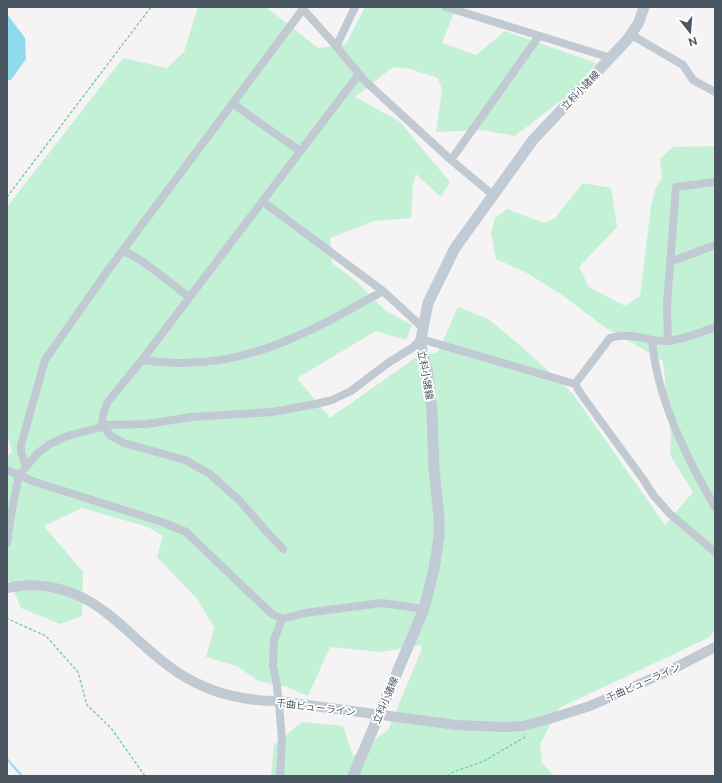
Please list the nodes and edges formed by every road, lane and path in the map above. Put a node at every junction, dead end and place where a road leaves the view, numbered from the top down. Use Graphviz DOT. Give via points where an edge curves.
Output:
graph roads {
  1 [pos="152,7"];
  2 [pos="355,7"];
  3 [pos="446,7"];
  4 [pos="644,7"];
  5 [pos="302,8"];
  6 [pos="632,33"];
  7 [pos="539,36"];
  8 [pos="336,47"];
  9 [pos="611,58"];
  10 [pos="359,74"];
  11 [pos="715,92"];
  12 [pos="233,103"];
  13 [pos="300,151"];
  14 [pos="451,160"];
  15 [pos="715,182"];
  16 [pos="493,195"];
  17 [pos="7,197"];
  18 [pos="262,201"];
  19 [pos="715,245"];
  20 [pos="123,251"];
  21 [pos="670,262"];
  22 [pos="383,291"];
  23 [pos="189,297"];
  24 [pos="422,327"];
  25 [pos="715,327"];
  26 [pos="421,339"];
  27 [pos="652,340"];
  28 [pos="668,341"];
  29 [pos="142,360"];
  30 [pos="575,384"];
  31 [pos="102,425"];
  32 [pos="26,467"];
  33 [pos="7,470"];
  34 [pos="19,475"];
  35 [pos="715,507"];
  36 [pos="7,543"];
  37 [pos="283,548"];
  38 [pos="715,552"];
  39 [pos="7,588"];
  40 [pos="424,609"];
  41 [pos="7,617"];
  42 [pos="282,619"];
  43 [pos="715,647"];
  44 [pos="379,715"];
  45 [pos="523,726"];
  46 [pos="144,776"];
  47 [pos="280,776"];
  48 [pos="353,776"];
  49 [pos="447,776"];
  1 -- 17 [label="path"];
  2 -- 8 [label="street"];
  3 -- 7 [label="street"];
  4 -- 6 [label="main road, 立科小諸線"];
  5 -- 8 [label="street"];
  5 -- 12 [label="street"];
  6 -- 9 [label="main road, 立科小諸線"];
  6 -- 11 [label="street" via="683,65 693,80"];
  7 -- 9 [label="street"];
  7 -- 14 [label="street"];
  8 -- 10 [label="street"];
  9 -- 16 [label="main road, 立科小諸線" via="534,140"];
  10 -- 13 [label="street"];
  10 -- 14 [label="street"];
  12 -- 13 [label="street"];
  12 -- 20 [label="street"];
  13 -- 18 [label="street"];
  14 -- 16 [label="street"];
  15 -- 21 [label="street" via="676,187"];
  16 -- 24 [label="main road, 立科小諸線" via="455,248 428,303"];
  18 -- 22 [label="street"];
  18 -- 23 [label="street"];
  19 -- 21 [label="street"];
  20 -- 23 [label="street" via="145,263"];
  20 -- 32 [label="street" via="45,360 21,445"];
  21 -- 28 [label="street"];
  22 -- 24 [label="street"];
  22 -- 29 [label="street" via="291,339 244,356 188,364"];
  23 -- 29 [label="street"];
  24 -- 26 [label="main road, 立科小諸線"];
  25 -- 28 [label="street"];
  26 -- 30 [label="street"];
  26 -- 31 [label="street" via="351,391 332,400 272,412 192,417 146,424"];
  26 -- 40 [label="main road, 立科小諸線" via="432,412 439,518 437,545"];
  27 -- 28 [label="street"];
  27 -- 30 [label="street" via="637,336 610,338"];
  27 -- 35 [label="street" via="660,383 679,437"];
  29 -- 31 [label="street" via="107,403"];
  30 -- 38 [label="street" via="654,496 670,514"];
  31 -- 32 [label="street" via="50,444"];
  31 -- 37 [label="street" via="111,436 124,443 185,460 210,474 241,502"];
  32 -- 34 [label="street"];
  33 -- 34 [label="street"];
  34 -- 36 [label="street"];
  34 -- 42 [label="street" via="186,532 272,614"];
  39 -- 44 [label="street, 千曲ビューライン" via="31,585 72,592 104,609 183,676 211,690 232,696"];
  40 -- 42 [label="street" via="382,603 305,613"];
  40 -- 44 [label="main road, 立科小諸線"];
  41 -- 46 [label="path" via="46,636 78,672 87,704 111,728"];
  42 -- 47 [label="street, bridge" via="274,640 273,665 282,740"];
  43 -- 45 [label="street, 千曲ビューライン" via="671,670 590,706"];
  44 -- 45 [label="street, 千曲ビューライン" via="456,725"];
  44 -- 48 [label="main road, 立科小諸線"];
  45 -- 49 [label="path" via="525,737 482,762"];
}
